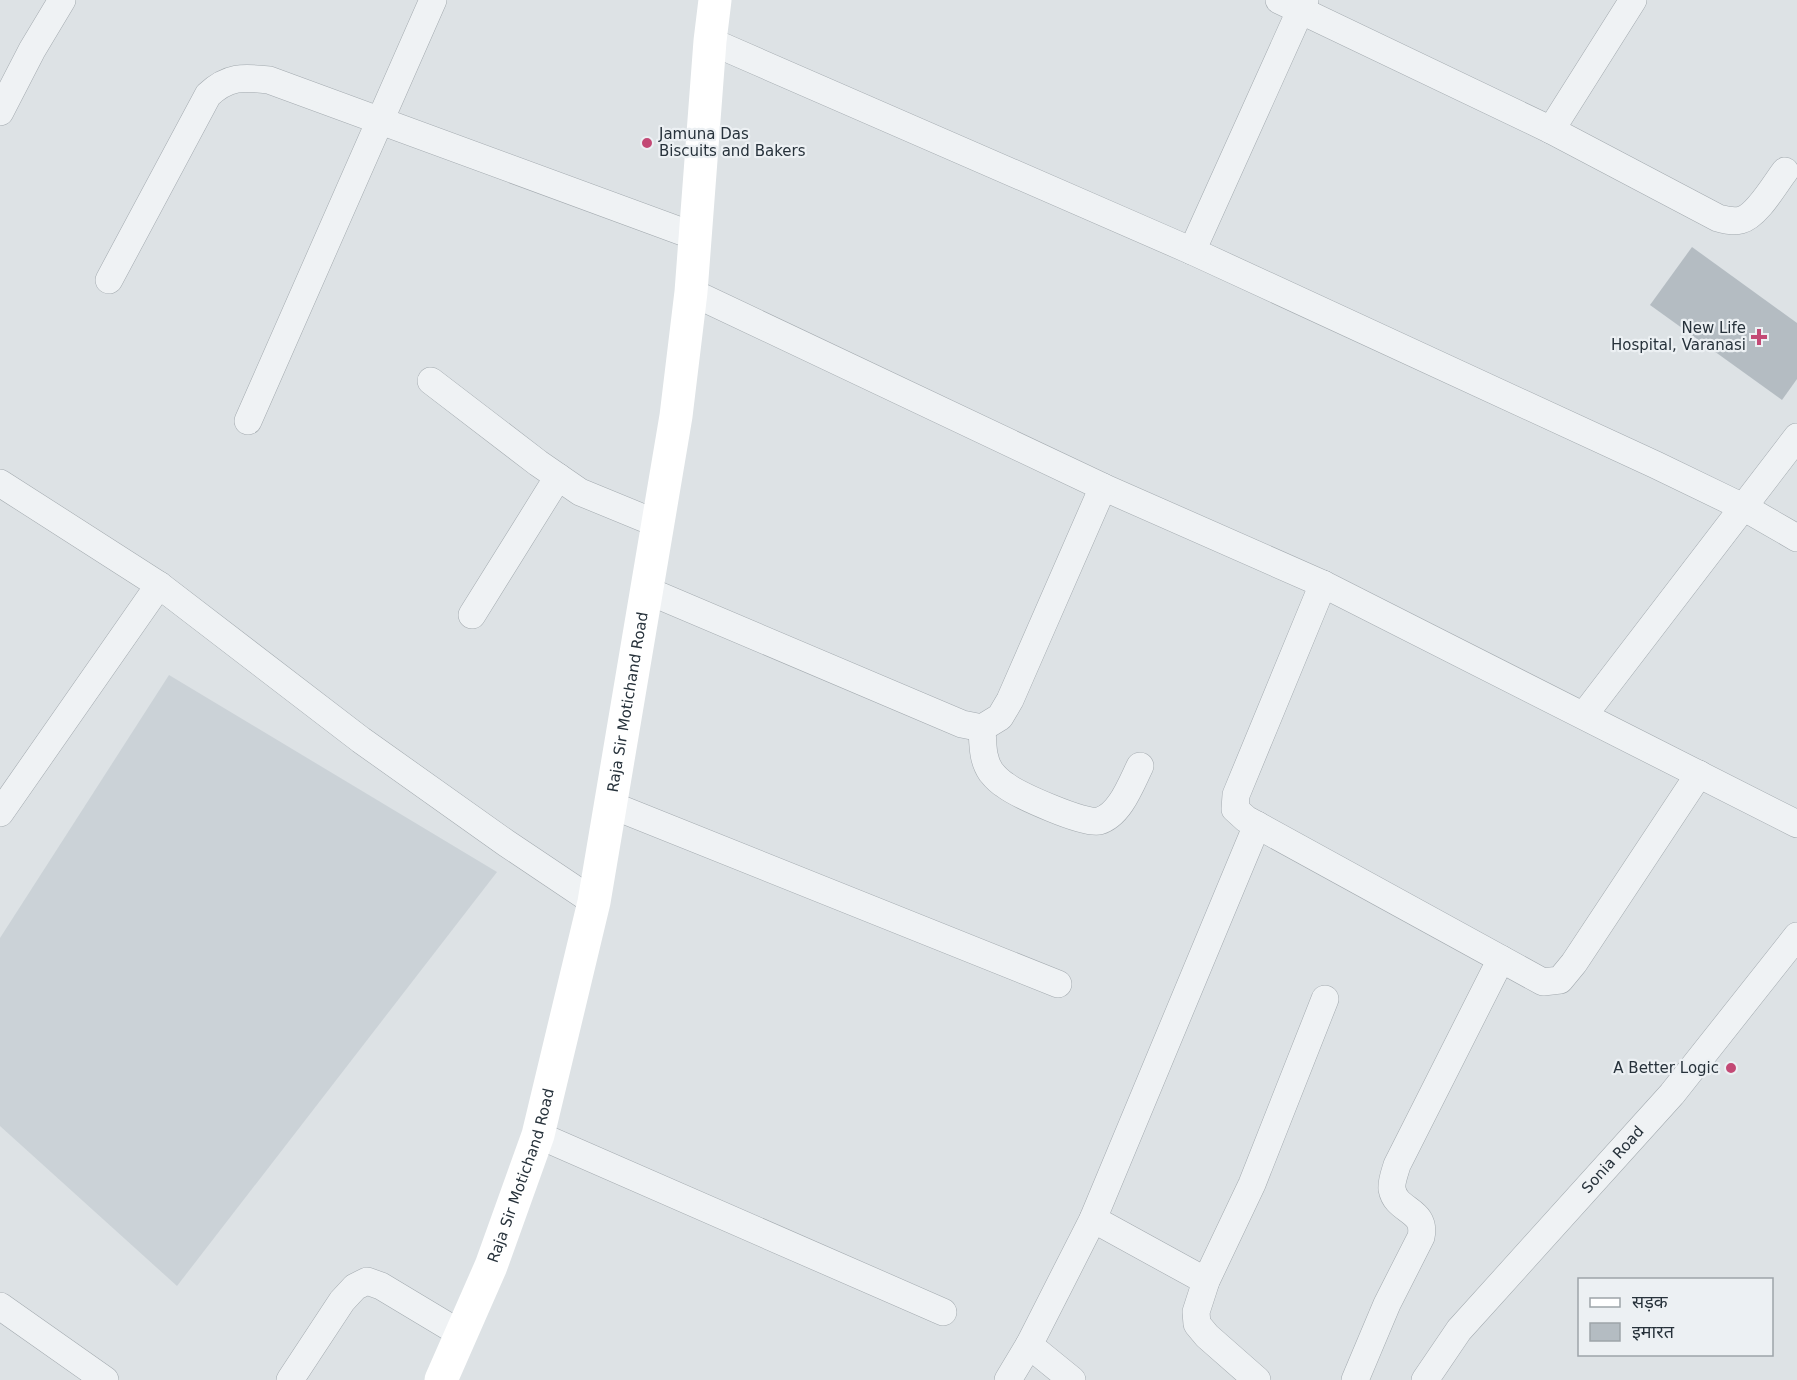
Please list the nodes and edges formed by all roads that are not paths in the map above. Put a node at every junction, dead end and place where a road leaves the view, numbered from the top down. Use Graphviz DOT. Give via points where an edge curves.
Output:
graph roads {
  1 [pos="62,0"];
  2 [pos="433,0"];
  3 [pos="715,0"];
  4 [pos="1633,0"];
  5 [pos="1295,4"];
  6 [pos="710,41"];
  7 [pos="0,112"];
  8 [pos="380,121"];
  9 [pos="1551,130"];
  10 [pos="1785,171"];
  11 [pos="694,236"];
  12 [pos="1192,251"];
  13 [pos="109,280"];
  14 [pos="691,292"];
  15 [pos="432,381"];
  16 [pos="248,421"];
  17 [pos="1797,437"];
  18 [pos="558,477"];
  19 [pos="0,483"];
  20 [pos="1103,488"];
  21 [pos="1744,508"];
  22 [pos="658,524"];
  23 [pos="1797,538"];
  24 [pos="1323,584"];
  25 [pos="159,585"];
  26 [pos="646,590"];
  27 [pos="472,615"];
  28 [pos="1584,715"];
  29 [pos="982,728"];
  30 [pos="1140,766"];
  31 [pos="1699,774"];
  32 [pos="611,804"];
  33 [pos="0,813"];
  34 [pos="1797,824"];
  35 [pos="1257,825"];
  36 [pos="594,902"];
  37 [pos="1797,936"];
  38 [pos="1501,959"];
  39 [pos="1058,984"];
  40 [pos="1325,999"];
  41 [pos="538,1135"];
  42 [pos="1093,1220"];
  43 [pos="1206,1281"];
  44 [pos="0,1306"];
  45 [pos="943,1312"];
  46 [pos="461,1334"];
  47 [pos="1029,1345"];
  48 [pos="105,1380"];
  49 [pos="290,1380"];
  50 [pos="441,1380"];
  51 [pos="1008,1380"];
  52 [pos="1072,1380"];
  53 [pos="1257,1380"];
  54 [pos="1355,1380"];
  55 [pos="1425,1380"];
  1 -- 7 [label="street"];
  2 -- 8 [label="street"];
  3 -- 6 [label="street, Raja Sir Motichand Road"];
  4 -- 9 [label="street"];
  5 -- 9 [label="street"];
  5 -- 12 [label="street"];
  6 -- 11 [label="street, Raja Sir Motichand Road"];
  6 -- 12 [label="street"];
  8 -- 11 [label="street"];
  8 -- 13 [label="street" via="269,80 234,79 220,84 208,95 190,125"];
  8 -- 16 [label="street"];
  9 -- 10 [label="street" via="1718,218 1732,221 1744,220 1754,212"];
  11 -- 14 [label="street, Raja Sir Motichand Road"];
  12 -- 21 [label="street"];
  14 -- 20 [label="street"];
  14 -- 22 [label="street, Raja Sir Motichand Road"];
  15 -- 18 [label="street"];
  17 -- 21 [label="street"];
  18 -- 22 [label="street" via="580,492"];
  18 -- 27 [label="street"];
  19 -- 25 [label="street"];
  20 -- 24 [label="street"];
  20 -- 29 [label="street" via="1010,700 1000,717"];
  21 -- 23 [label="street"];
  21 -- 28 [label="street"];
  22 -- 26 [label="street, Raja Sir Motichand Road"];
  24 -- 28 [label="street"];
  24 -- 35 [label="street" via="1236,795 1235,809"];
  25 -- 33 [label="street"];
  25 -- 36 [label="street" via="361,740"];
  26 -- 29 [label="street" via="962,724"];
  26 -- 32 [label="street, Raja Sir Motichand Road"];
  28 -- 31 [label="street"];
  29 -- 30 [label="street" via="984,757 1004,785 1084,821 1099,821 1112,813"];
  31 -- 34 [label="street"];
  31 -- 38 [label="street" via="1560,980 1543,982"];
  32 -- 36 [label="street, Raja Sir Motichand Road"];
  32 -- 39 [label="street"];
  35 -- 38 [label="street"];
  35 -- 42 [label="street"];
  36 -- 41 [label="street, Raja Sir Motichand Road"];
  37 -- 55 [label="street, Sonia Road" via="1672,1094 1459,1330"];
  38 -- 54 [label="street" via="1397,1165 1392,1189 1396,1199 1421,1221 1423,1228"];
  40 -- 43 [label="street" via="1252,1184"];
  41 -- 45 [label="street"];
  41 -- 46 [label="street, Raja Sir Motichand Road" via="491,1266"];
  42 -- 43 [label="street"];
  42 -- 47 [label="street"];
  43 -- 53 [label="street" via="1196,1312 1197,1324"];
  44 -- 48 [label="street"];
  46 -- 49 [label="street" via="367,1281 342,1301"];
  46 -- 50 [label="street, Raja Sir Motichand Road"];
  47 -- 51 [label="street"];
  47 -- 52 [label="street"];
}
